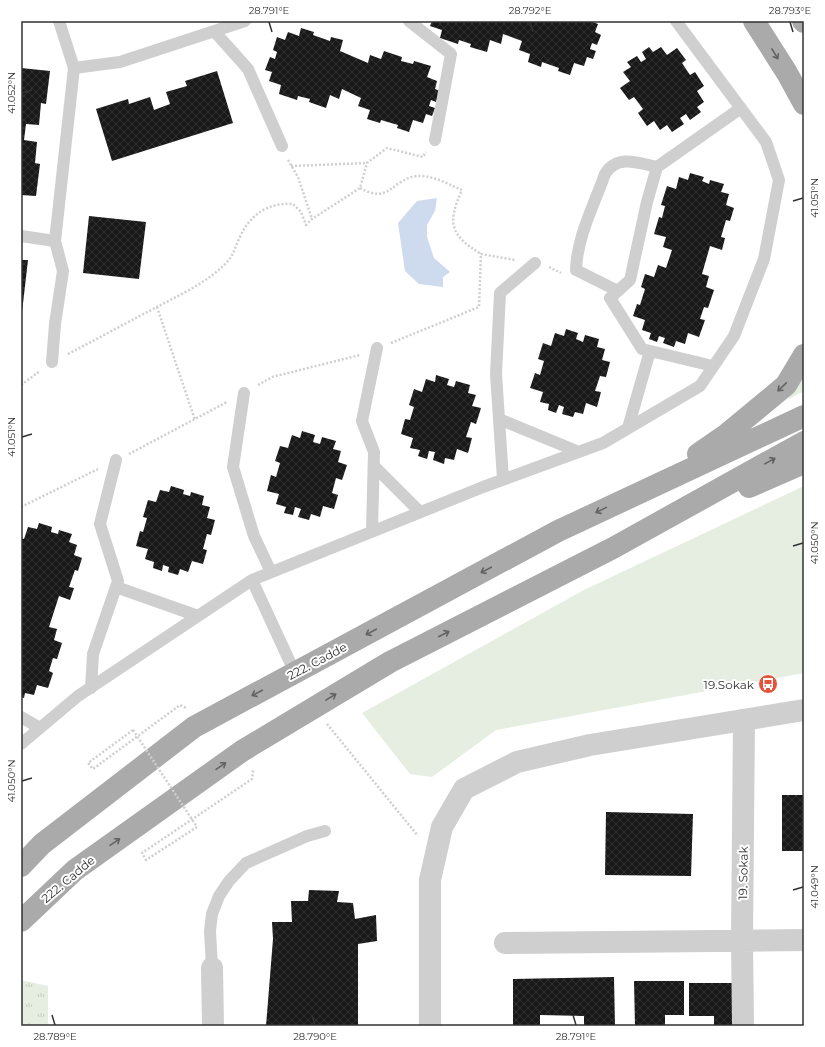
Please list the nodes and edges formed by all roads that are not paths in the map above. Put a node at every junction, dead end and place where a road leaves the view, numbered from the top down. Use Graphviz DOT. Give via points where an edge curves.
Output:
graph roads {
  1 [pos="59,21"];
  2 [pos="245,21"];
  3 [pos="409,21"];
  4 [pos="676,21"];
  5 [pos="754,21"];
  6 [pos="214,31"];
  7 [pos="74,68"];
  8 [pos="804,104"];
  9 [pos="741,108"];
  10 [pos="435,140"];
  11 [pos="282,146"];
  12 [pos="657,167"];
  13 [pos="21,236"];
  14 [pos="55,241"];
  15 [pos="535,263"];
  16 [pos="618,291"];
  17 [pos="378,348"];
  18 [pos="650,351"];
  19 [pos="804,355"];
  20 [pos="52,362"];
  21 [pos="713,366"];
  22 [pos="244,393"];
  23 [pos="804,416"];
  24 [pos="499,419"];
  25 [pos="628,428"];
  26 [pos="804,442"];
  27 [pos="578,452"];
  28 [pos="116,460"];
  29 [pos="804,463"];
  30 [pos="374,466"];
  31 [pos="503,479"];
  32 [pos="636,493"];
  33 [pos="420,512"];
  34 [pos="372,531"];
  35 [pos="613,548"];
  36 [pos="271,572"];
  37 [pos="252,580"];
  38 [pos="116,587"];
  39 [pos="198,616"];
  40 [pos="294,673"];
  41 [pos="91,688"];
  42 [pos="804,710"];
  43 [pos="21,717"];
  44 [pos="744,720"];
  45 [pos="40,728"];
  46 [pos="21,744"];
  47 [pos="324,831"];
  48 [pos="21,866"];
  49 [pos="21,921"];
  50 [pos="742,940"];
  51 [pos="804,940"];
  52 [pos="505,943"];
  53 [pos="212,968"];
  54 [pos="213,1026"];
  55 [pos="430,1026"];
  56 [pos="743,1026"];
  1 -- 7 [label="lane"];
  2 -- 6 [label="lane"];
  3 -- 10 [label="lane" via="451,54"];
  4 -- 9 [label="lane"];
  5 -- 8 [label="main road, one-way" via="780,60"];
  6 -- 7 [label="lane" via="120,62"];
  6 -- 11 [label="lane" via="248,69"];
  7 -- 14 [label="lane"];
  9 -- 12 [label="lane"];
  9 -- 21 [label="lane" via="766,142 779,180 764,259 734,336"];
  12 -- 16 [label="lane" via="630,280"];
  12 -- 16 [label="lane" via="627,161 617,162 609,167 581,238 576,254 576,270"];
  13 -- 14 [label="lane"];
  14 -- 20 [label="lane" via="63,271"];
  15 -- 24 [label="lane" via="500,293 496,374"];
  16 -- 18 [label="lane" via="610,298 642,349"];
  17 -- 30 [label="lane" via="362,421 374,452"];
  18 -- 21 [label="lane"];
  18 -- 25 [label="lane"];
  19 -- 32 [label="main road, one-way" via="786,385 727,434"];
  21 -- 25 [label="lane" via="700,386"];
  22 -- 36 [label="lane" via="233,467 254,536"];
  23 -- 32 [label="main road"];
  24 -- 27 [label="lane"];
  24 -- 31 [label="lane"];
  25 -- 27 [label="lane" via="603,443"];
  35 -- 26 [label="main road, one-way"];
  27 -- 31 [label="lane"];
  28 -- 38 [label="lane" via="100,524 118,580"];
  29 -- 35 [label="main road"];
  30 -- 33 [label="lane"];
  30 -- 34 [label="lane"];
  31 -- 33 [label="lane"];
  32 -- 40 [label="main road, 222. Cadde, one-way" via="558,531"];
  33 -- 34 [label="lane"];
  34 -- 36 [label="lane"];
  49 -- 35 [label="main road, 222. Cadde, one-way" via="75,870 256,742 390,662"];
  36 -- 37 [label="lane"];
  37 -- 39 [label="lane"];
  37 -- 40 [label="lane"];
  38 -- 39 [label="lane"];
  38 -- 41 [label="lane" via="92,654"];
  39 -- 41 [label="lane"];
  40 -- 48 [label="main road, 222. Cadde, one-way" via="194,727 42,844"];
  41 -- 45 [label="lane"];
  42 -- 44 [label="street"];
  43 -- 45 [label="lane"];
  44 -- 50 [label="street, 19. Sokak"];
  44 -- 55 [label="street" via="590,745 517,762 464,789 442,826 430,880"];
  45 -- 46 [label="lane"];
  47 -- 53 [label="lane" via="246,863 229,881 219,896 212,914"];
  50 -- 51 [label="street"];
  50 -- 52 [label="street"];
  50 -- 56 [label="street, 19. Sokak"];
  53 -- 54 [label="street"];
}
